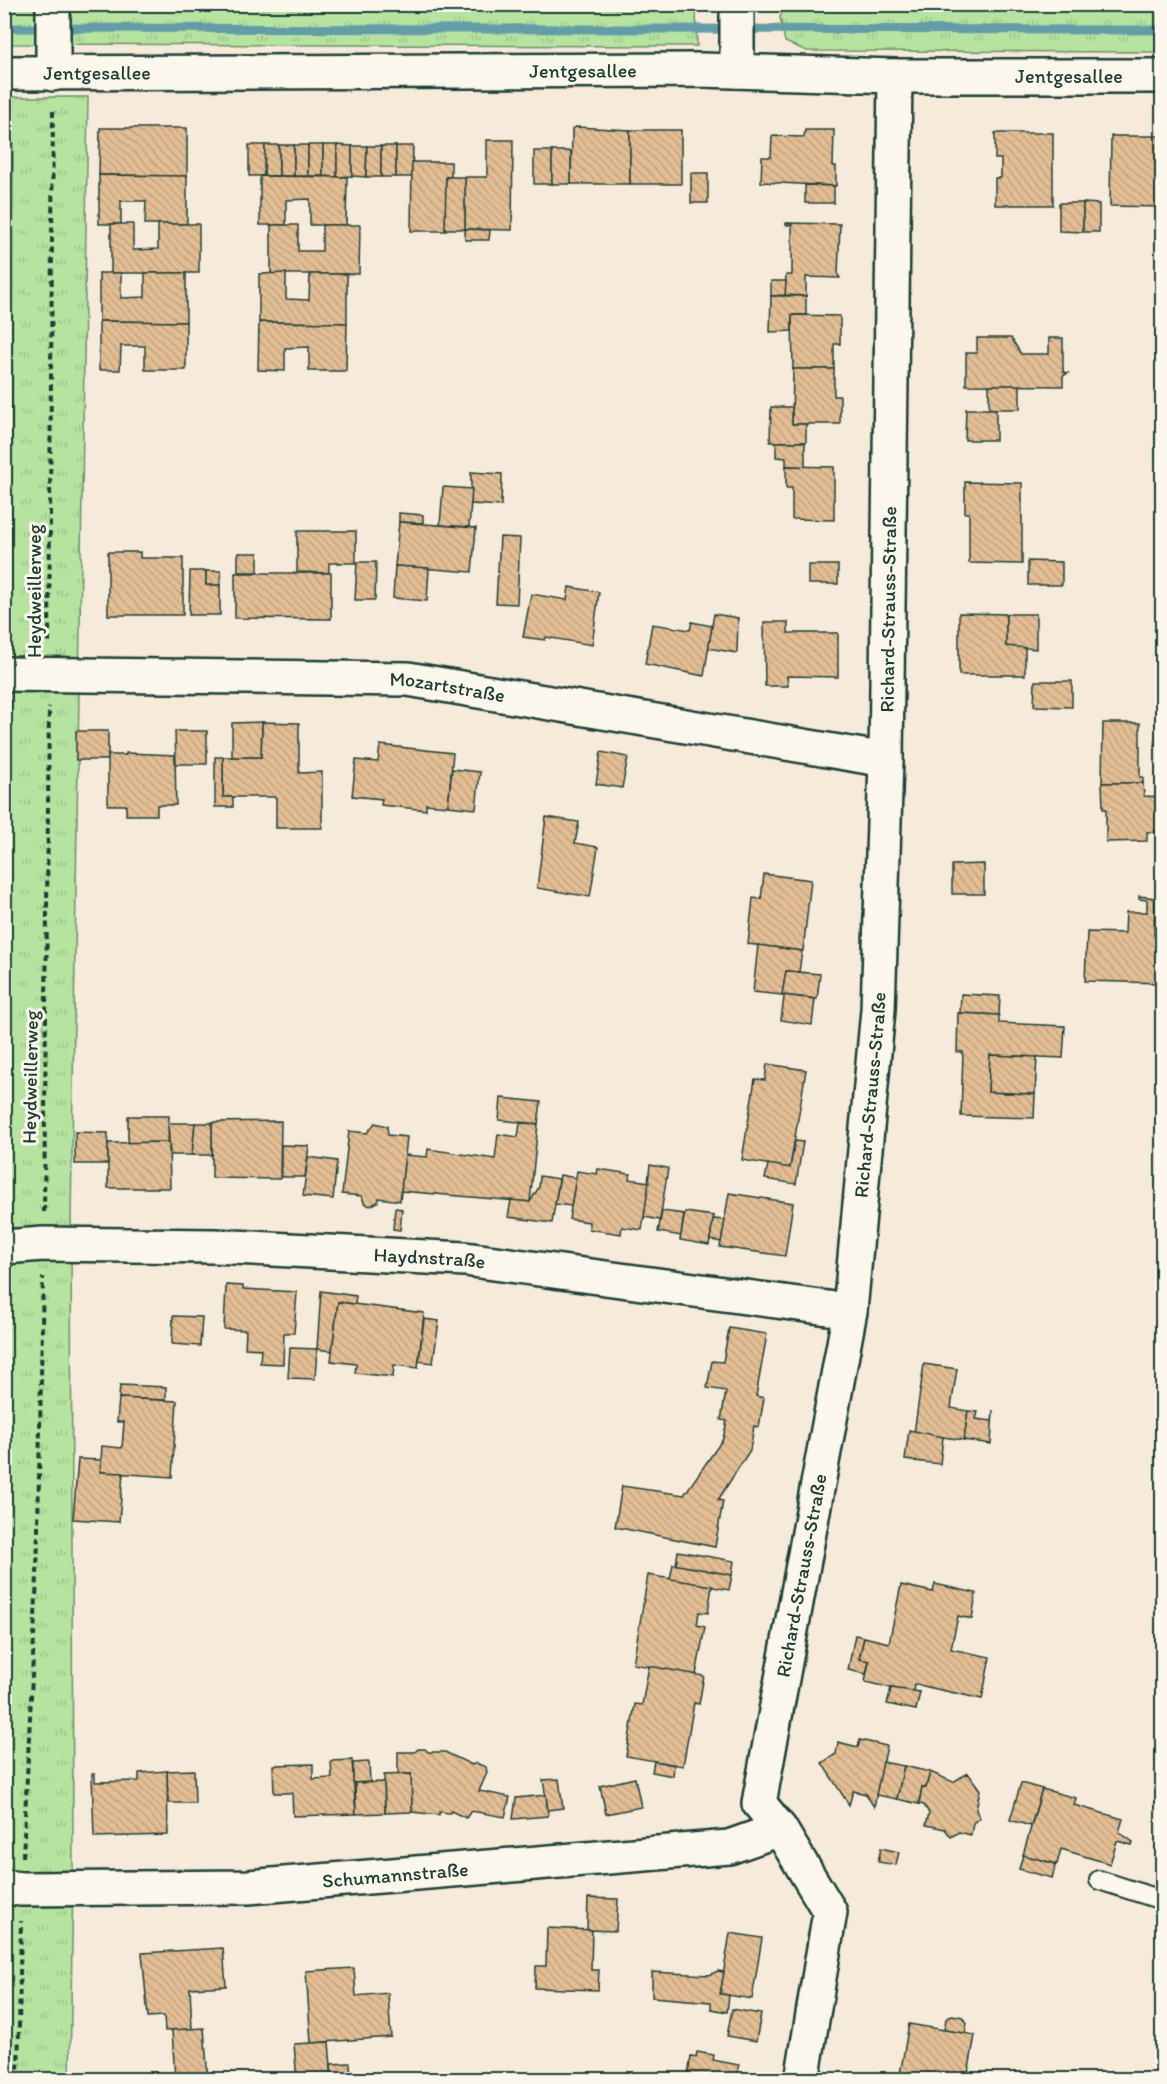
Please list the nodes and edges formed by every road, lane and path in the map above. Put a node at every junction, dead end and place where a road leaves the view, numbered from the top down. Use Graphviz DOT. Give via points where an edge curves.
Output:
graph roads {
  1 [pos="53,4"];
  2 [pos="737,4"];
  3 [pos="737,71"];
  4 [pos="4,73"];
  5 [pos="53,74"];
  6 [pos="896,76"];
  7 [pos="1162,76"];
  8 [pos="4,674"];
  9 [pos="49,674"];
  10 [pos="886,760"];
  11 [pos="43,1244"];
  12 [pos="4,1247"];
  13 [pos="850,1311"];
  14 [pos="780,1829"];
  15 [pos="1099,1880"];
  16 [pos="13,1888"];
  17 [pos="1162,1900"];
  18 [pos="18,2079"];
  19 [pos="802,2079"];
  1 -- 5 [label="street"];
  2 -- 3 [label="street"];
  3 -- 5 [label="street, Jentgesallee"];
  3 -- 6 [label="street, Jentgesallee"];
  4 -- 5 [label="street, Jentgesallee"];
  5 -- 9 [label="path, Heydweillerweg"];
  6 -- 7 [label="street, Jentgesallee"];
  6 -- 10 [label="street, Richard-Strauss-Straße"];
  8 -- 9 [label="street, Mozartstraße"];
  9 -- 10 [label="street, Mozartstraße" via="408,679"];
  9 -- 11 [label="path, Heydweillerweg"];
  10 -- 13 [label="street, Richard-Strauss-Straße" via="878,1010"];
  11 -- 12 [label="street, Haydnstraße"];
  11 -- 13 [label="street, Haydnstraße" via="214,1246 465,1259"];
  11 -- 16 [label="path, Heydweillerweg" via="37,1577"];
  13 -- 14 [label="street, Richard-Strauss-Straße" via="759,1803"];
  14 -- 16 [label="street, Schumannstraße" via="729,1847 248,1887"];
  14 -- 19 [label="street, Richard-Strauss-Straße" via="830,1912"];
  15 -- 17 [label="lane"];
  16 -- 18 [label="path, Heydweillerweg"];
}
